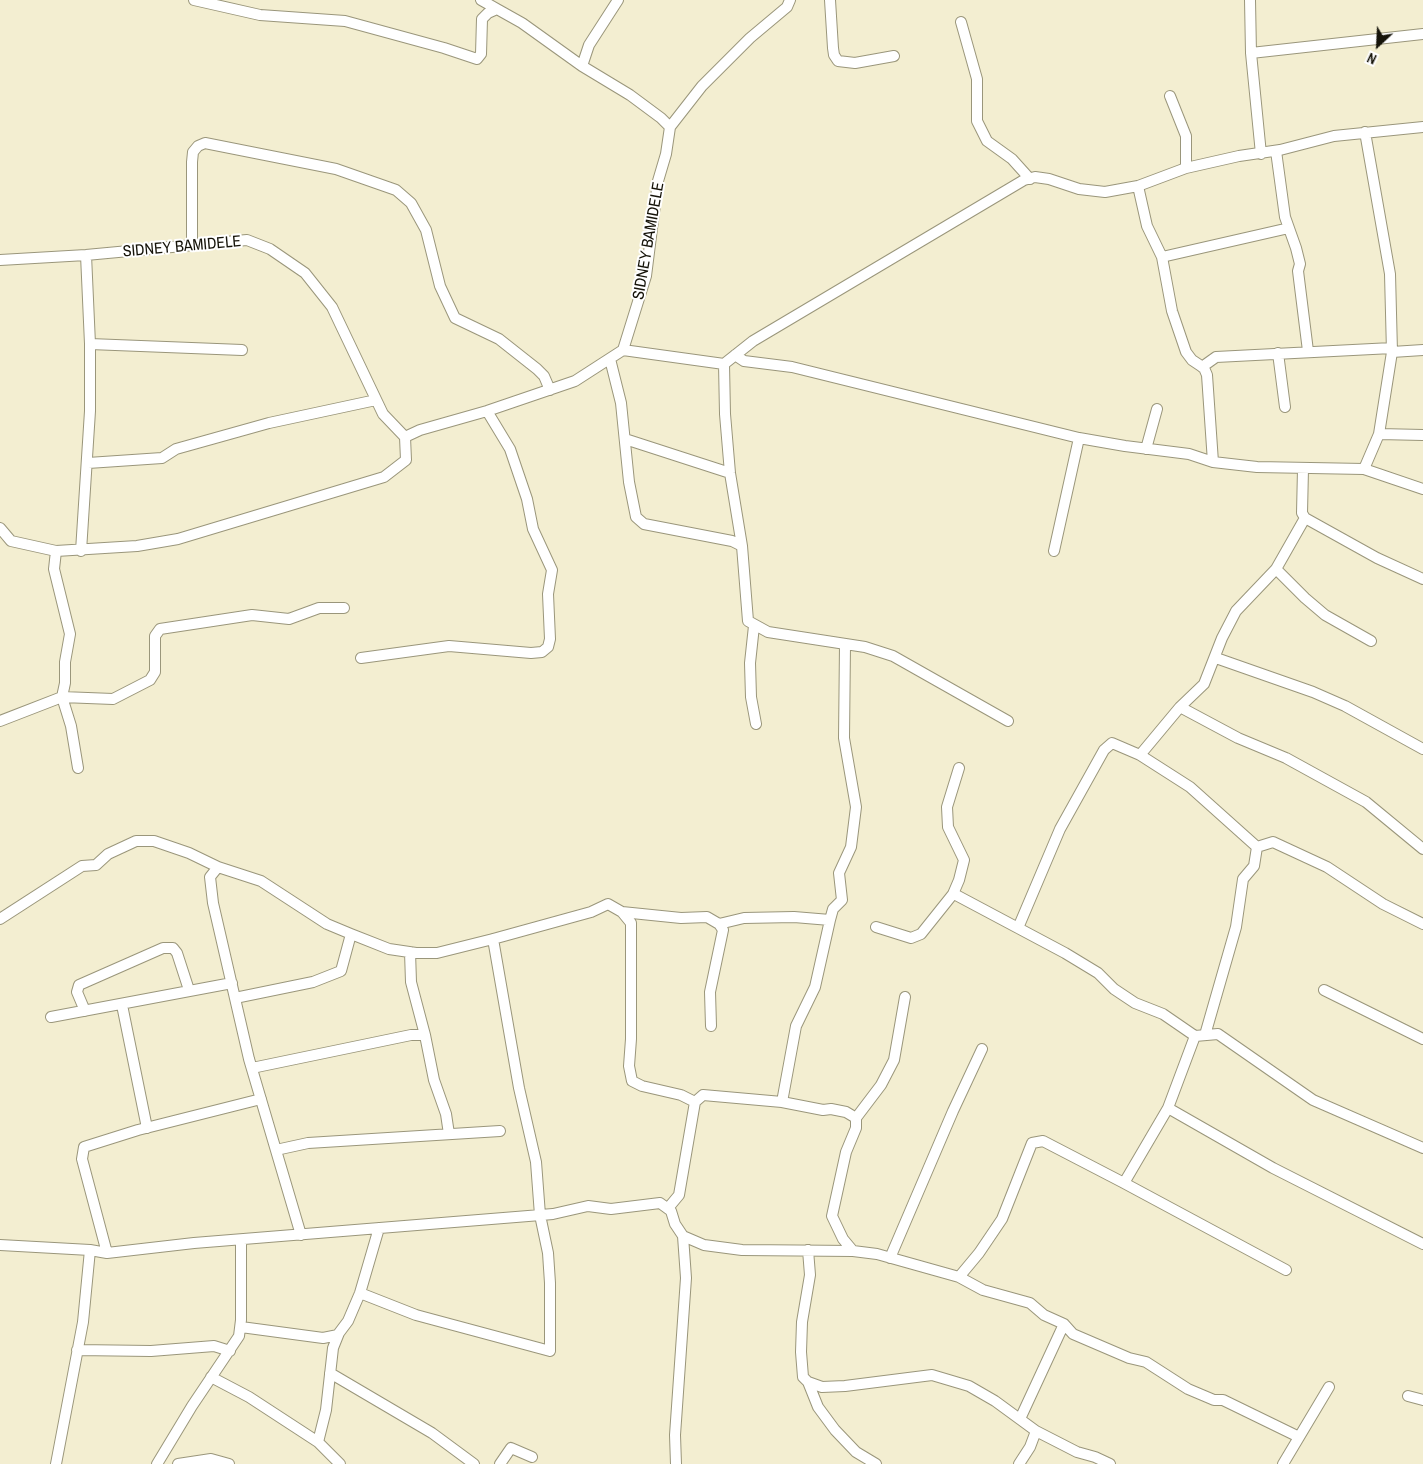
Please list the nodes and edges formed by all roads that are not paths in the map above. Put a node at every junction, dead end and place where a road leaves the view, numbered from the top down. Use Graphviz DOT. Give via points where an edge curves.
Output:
graph roads {
  1 [pos="194,0"];
  2 [pos="481,0"];
  3 [pos="618,0"];
  4 [pos="790,0"];
  5 [pos="830,0"];
  6 [pos="1250,0"];
  7 [pos="228,4"];
  8 [pos="497,9"];
  9 [pos="961,22"];
  10 [pos="1423,34"];
  11 [pos="1251,53"];
  12 [pos="894,56"];
  13 [pos="582,66"];
  14 [pos="1170,96"];
  15 [pos="670,127"];
  16 [pos="1423,127"];
  17 [pos="1365,132"];
  18 [pos="1276,151"];
  19 [pos="1261,154"];
  20 [pos="1186,168"];
  21 [pos="1030,179"];
  22 [pos="1138,186"];
  23 [pos="1289,228"];
  24 [pos="192,244"];
  25 [pos="86,255"];
  26 [pos="1162,257"];
  27 [pos="0,260"];
  28 [pos="90,344"];
  29 [pos="242,350"];
  30 [pos="623,350"];
  31 [pos="1392,350"];
  32 [pos="1423,350"];
  33 [pos="1308,351"];
  34 [pos="1278,353"];
  35 [pos="735,355"];
  36 [pos="610,359"];
  37 [pos="724,364"];
  38 [pos="1202,367"];
  39 [pos="550,390"];
  40 [pos="376,400"];
  41 [pos="1285,407"];
  42 [pos="1157,409"];
  43 [pos="487,411"];
  44 [pos="1379,434"];
  45 [pos="1423,435"];
  46 [pos="405,437"];
  47 [pos="1079,438"];
  48 [pos="625,439"];
  49 [pos="1146,449"];
  50 [pos="1213,462"];
  51 [pos="88,463"];
  52 [pos="1303,468"];
  53 [pos="1364,468"];
  54 [pos="730,473"];
  55 [pos="1423,489"];
  56 [pos="1305,518"];
  57 [pos="0,528"];
  58 [pos="741,533"];
  59 [pos="732,541"];
  60 [pos="742,546"];
  61 [pos="56,551"];
  62 [pos="80,551"];
  63 [pos="1054,551"];
  64 [pos="1276,569"];
  65 [pos="1423,579"];
  66 [pos="344,608"];
  67 [pos="754,626"];
  68 [pos="1371,641"];
  69 [pos="845,645"];
  70 [pos="361,658"];
  71 [pos="1216,658"];
  72 [pos="62,697"];
  73 [pos="1180,707"];
  74 [pos="0,721"];
  75 [pos="1008,721"];
  76 [pos="756,724"];
  77 [pos="1423,749"];
  78 [pos="1140,755"];
  79 [pos="78,768"];
  80 [pos="959,768"];
  81 [pos="1258,847"];
  82 [pos="1423,849"];
  83 [pos="213,868"];
  84 [pos="953,894"];
  85 [pos="622,912"];
  86 [pos="0,919"];
  87 [pos="830,920"];
  88 [pos="720,924"];
  89 [pos="1423,924"];
  90 [pos="876,927"];
  91 [pos="1018,928"];
  92 [pos="351,934"];
  93 [pos="493,939"];
  94 [pos="410,952"];
  95 [pos="232,983"];
  96 [pos="189,990"];
  97 [pos="1324,990"];
  98 [pos="905,997"];
  99 [pos="235,998"];
  100 [pos="122,1005"];
  101 [pos="85,1011"];
  102 [pos="51,1017"];
  103 [pos="711,1026"];
  104 [pos="426,1035"];
  105 [pos="1200,1035"];
  106 [pos="1423,1039"];
  107 [pos="982,1049"];
  108 [pos="252,1068"];
  109 [pos="261,1099"];
  110 [pos="695,1102"];
  111 [pos="782,1102"];
  112 [pos="1168,1108"];
  113 [pos="856,1118"];
  114 [pos="147,1128"];
  115 [pos="500,1131"];
  116 [pos="449,1134"];
  117 [pos="1423,1148"];
  118 [pos="276,1150"];
  119 [pos="1124,1183"];
  120 [pos="669,1207"];
  121 [pos="540,1215"];
  122 [pos="379,1228"];
  123 [pos="301,1235"];
  124 [pos="683,1236"];
  125 [pos="843,1239"];
  126 [pos="241,1240"];
  127 [pos="1423,1244"];
  128 [pos="0,1245"];
  129 [pos="90,1250"];
  130 [pos="808,1250"];
  131 [pos="838,1250"];
  132 [pos="853,1250"];
  133 [pos="107,1253"];
  134 [pos="890,1258"];
  135 [pos="1286,1270"];
  136 [pos="959,1277"];
  137 [pos="360,1293"];
  138 [pos="1064,1324"];
  139 [pos="241,1327"];
  140 [pos="338,1335"];
  141 [pos="81,1336"];
  142 [pos="323,1338"];
  143 [pos="333,1348"];
  144 [pos="78,1350"];
  145 [pos="99,1352"];
  146 [pos="226,1352"];
  147 [pos="330,1373"];
  148 [pos="211,1377"];
  149 [pos="808,1382"];
  150 [pos="1329,1387"];
  151 [pos="1408,1396"];
  152 [pos="1423,1400"];
  153 [pos="1020,1419"];
  154 [pos="1036,1431"];
  155 [pos="1299,1437"];
  156 [pos="318,1442"];
  157 [pos="166,1452"];
  158 [pos="532,1458"];
  159 [pos="56,1464"];
  160 [pos="157,1464"];
  161 [pos="173,1464"];
  162 [pos="178,1464"];
  163 [pos="229,1464"];
  164 [pos="340,1464"];
  165 [pos="474,1464"];
  166 [pos="500,1464"];
  167 [pos="676,1464"];
  168 [pos="876,1464"];
  169 [pos="1019,1464"];
  170 [pos="1110,1464"];
  171 [pos="1283,1464"];
  1 -- 7 [label="street"];
  2 -- 8 [label="street"];
  3 -- 13 [label="street" via="589,45"];
  4 -- 15 [label="street" via="787,8 750,38 702,86"];
  5 -- 12 [label="street" via="834,55 838,60 855,63"];
  6 -- 11 [label="street"];
  7 -- 8 [label="street" via="260,15 345,21 478,59 482,19"];
  8 -- 13 [label="street" via="522,22"];
  9 -- 21 [label="street" via="977,79 976,121 987,142 1012,160"];
  10 -- 11 [label="street"];
  11 -- 19 [label="street"];
  13 -- 15 [label="street" via="630,95"];
  14 -- 20 [label="street" via="1186,136"];
  15 -- 30 [label="street, SIDNEY BAMIDELE" via="657,189 646,276"];
  16 -- 17 [label="street"];
  17 -- 18 [label="street" via="1334,136"];
  17 -- 31 [label="street" via="1390,274"];
  18 -- 19 [label="street"];
  18 -- 23 [label="street"];
  19 -- 20 [label="street"];
  20 -- 22 [label="street"];
  21 -- 22 [label="street" via="1050,178 1096,192"];
  21 -- 35 [label="street" via="839,289"];
  22 -- 26 [label="street" via="1147,226"];
  23 -- 26 [label="street"];
  23 -- 33 [label="street" via="1300,264 1298,271"];
  24 -- 25 [label="street, SIDNEY BAMIDELE"];
  24 -- 39 [label="street" via="193,152 205,143 336,168 388,187 405,196 426,230 440,286 455,318 499,338 538,369"];
  24 -- 40 [label="street, SIDNEY BAMIDELE" via="247,240 270,249 305,272 332,307"];
  25 -- 27 [label="street, SIDNEY BAMIDELE"];
  25 -- 28 [label="street"];
  26 -- 38 [label="street" via="1172,311 1186,352"];
  28 -- 29 [label="street"];
  28 -- 51 [label="street"];
  30 -- 36 [label="street"];
  30 -- 37 [label="street"];
  31 -- 32 [label="street"];
  31 -- 33 [label="street"];
  31 -- 44 [label="street"];
  33 -- 34 [label="street"];
  34 -- 38 [label="street" via="1216,357"];
  34 -- 41 [label="street"];
  35 -- 37 [label="street"];
  35 -- 47 [label="street" via="744,361 792,367"];
  36 -- 39 [label="street" via="575,381"];
  36 -- 48 [label="street" via="621,404"];
  37 -- 54 [label="street"];
  38 -- 50 [label="street" via="1207,375"];
  39 -- 43 [label="street"];
  40 -- 46 [label="street, SIDNEY BAMIDELE" via="383,414"];
  40 -- 51 [label="street" via="269,423 176,449 162,458"];
  42 -- 49 [label="street"];
  43 -- 46 [label="street"];
  43 -- 70 [label="street" via="510,449 527,499 533,530 552,570 548,594 548,647 542,652 531,653 449,646"];
  44 -- 45 [label="street"];
  44 -- 53 [label="street"];
  46 -- 62 [label="street" via="406,460 372,482 178,539"];
  47 -- 49 [label="street"];
  47 -- 63 [label="street"];
  48 -- 54 [label="street"];
  48 -- 59 [label="street" via="632,507 641,522"];
  49 -- 50 [label="street" via="1189,454"];
  50 -- 52 [label="street"];
  51 -- 62 [label="street"];
  52 -- 53 [label="street"];
  52 -- 56 [label="street" via="1302,514"];
  53 -- 55 [label="street"];
  54 -- 58 [label="street"];
  56 -- 64 [label="street"];
  56 -- 65 [label="street"];
  57 -- 61 [label="street" via="11,541"];
  58 -- 59 [label="street"];
  58 -- 60 [label="street"];
  59 -- 60 [label="street"];
  60 -- 67 [label="street" via="747,615"];
  61 -- 62 [label="street"];
  61 -- 72 [label="street" via="54,569 70,634"];
  64 -- 68 [label="street" via="1325,615"];
  64 -- 71 [label="street" via="1236,611"];
  66 -- 72 [label="street" via="319,608 289,619 252,615 160,629 155,636 155,672 150,680 113,699"];
  67 -- 69 [label="street" via="768,632"];
  67 -- 76 [label="street" via="750,663"];
  69 -- 75 [label="street" via="865,647 900,659"];
  69 -- 87 [label="street" via="844,738 856,807 851,847 839,873 842,900 833,909"];
  71 -- 73 [label="street" via="1204,684"];
  71 -- 77 [label="street" via="1321,696"];
  72 -- 74 [label="street"];
  72 -- 79 [label="street"];
  73 -- 78 [label="street"];
  73 -- 82 [label="street" via="1238,738 1286,758 1366,802"];
  78 -- 81 [label="street" via="1190,787"];
  78 -- 91 [label="street" via="1112,743 1104,750 1060,829"];
  80 -- 84 [label="street" via="947,807 948,828 964,860"];
  81 -- 89 [label="street" via="1273,842 1326,867 1383,904"];
  81 -- 105 [label="street" via="1254,866 1243,879 1236,927"];
  83 -- 86 [label="street" via="154,841 136,841 108,854 96,865 82,866"];
  83 -- 92 [label="street" via="261,881 327,924"];
  83 -- 95 [label="street" via="210,884"];
  84 -- 90 [label="street" via="921,934 911,938"];
  84 -- 91 [label="street"];
  85 -- 88 [label="street" via="681,918 708,917"];
  85 -- 93 [label="street" via="608,904 591,912"];
  85 -- 110 [label="street" via="630,923 631,1079 636,1084 671,1092"];
  87 -- 88 [label="street" via="744,918"];
  87 -- 111 [label="street" via="815,987 796,1026"];
  88 -- 103 [label="street" via="723,930 710,992"];
  91 -- 105 [label="street" via="1089,968 1135,1003"];
  92 -- 94 [label="street" via="389,949"];
  92 -- 99 [label="street" via="341,971 313,982"];
  93 -- 94 [label="street" via="437,952"];
  93 -- 121 [label="street" via="519,1088 536,1162"];
  94 -- 104 [label="street" via="411,982"];
  95 -- 96 [label="street"];
  95 -- 99 [label="street"];
  96 -- 100 [label="street"];
  96 -- 101 [label="street" via="177,953 173,948 163,948 79,985 77,992"];
  97 -- 106 [label="street"];
  98 -- 113 [label="street" via="894,1060 881,1085"];
  99 -- 108 [label="street"];
  100 -- 101 [label="street"];
  100 -- 114 [label="street"];
  101 -- 102 [label="street"];
  104 -- 108 [label="street" via="411,1035"];
  104 -- 116 [label="street"];
  105 -- 112 [label="street"];
  105 -- 117 [label="street" via="1218,1034 1313,1100"];
  107 -- 134 [label="street"];
  108 -- 109 [label="street"];
  109 -- 114 [label="street"];
  109 -- 118 [label="street"];
  110 -- 111 [label="street" via="707,1094"];
  110 -- 120 [label="street" via="681,1186 676,1200"];
  111 -- 113 [label="street" via="846,1112"];
  112 -- 119 [label="street"];
  112 -- 127 [label="street" via="1273,1168"];
  113 -- 125 [label="street" via="832,1216"];
  114 -- 133 [label="street" via="94,1142 84,1147 81,1154"];
  115 -- 116 [label="street"];
  116 -- 118 [label="street" via="308,1143"];
  118 -- 123 [label="street"];
  119 -- 135 [label="street"];
  119 -- 136 [label="street" via="1043,1141 1032,1144 1002,1219"];
  120 -- 121 [label="street" via="660,1203 611,1209 588,1206"];
  120 -- 124 [label="street"];
  121 -- 122 [label="street"];
  121 -- 137 [label="street" via="548,1253 550,1351 416,1315"];
  122 -- 123 [label="street"];
  122 -- 137 [label="street"];
  123 -- 126 [label="street"];
  124 -- 130 [label="street" via="704,1245 742,1250"];
  124 -- 167 [label="street" via="686,1278 675,1435"];
  125 -- 131 [label="street"];
  125 -- 132 [label="street"];
  126 -- 133 [label="street"];
  126 -- 139 [label="street"];
  128 -- 129 [label="street"];
  129 -- 133 [label="street"];
  129 -- 141 [label="street"];
  130 -- 131 [label="street"];
  130 -- 149 [label="street" via="810,1275 801,1352 802,1373"];
  131 -- 132 [label="street"];
  132 -- 134 [label="street"];
  134 -- 136 [label="street"];
  136 -- 138 [label="street" via="983,1290 1034,1305 1044,1315"];
  137 -- 140 [label="street"];
  138 -- 153 [label="street"];
  138 -- 155 [label="street" via="1073,1334 1151,1364 1188,1389 1214,1400 1224,1400"];
  139 -- 142 [label="street"];
  139 -- 146 [label="street" via="240,1336"];
  140 -- 142 [label="street"];
  140 -- 143 [label="street"];
  141 -- 144 [label="street"];
  141 -- 145 [label="street"];
  142 -- 143 [label="street"];
  143 -- 147 [label="street"];
  144 -- 145 [label="street"];
  144 -- 159 [label="street"];
  145 -- 146 [label="street" via="214,1346"];
  146 -- 148 [label="street"];
  147 -- 156 [label="street"];
  147 -- 165 [label="street" via="432,1432"];
  148 -- 156 [label="street" via="249,1397"];
  148 -- 157 [label="street"];
  149 -- 153 [label="street" via="822,1387 845,1386 938,1375 985,1395"];
  149 -- 168 [label="street" via="818,1407 835,1430 856,1452"];
  150 -- 155 [label="street"];
  151 -- 152 [label="street"];
  153 -- 154 [label="street"];
  154 -- 169 [label="street"];
  154 -- 170 [label="street"];
  155 -- 171 [label="street"];
  156 -- 164 [label="street"];
  157 -- 160 [label="street"];
  157 -- 161 [label="street"];
  158 -- 166 [label="street" via="511,1448"];
  162 -- 163 [label="street" via="211,1459"];
}
